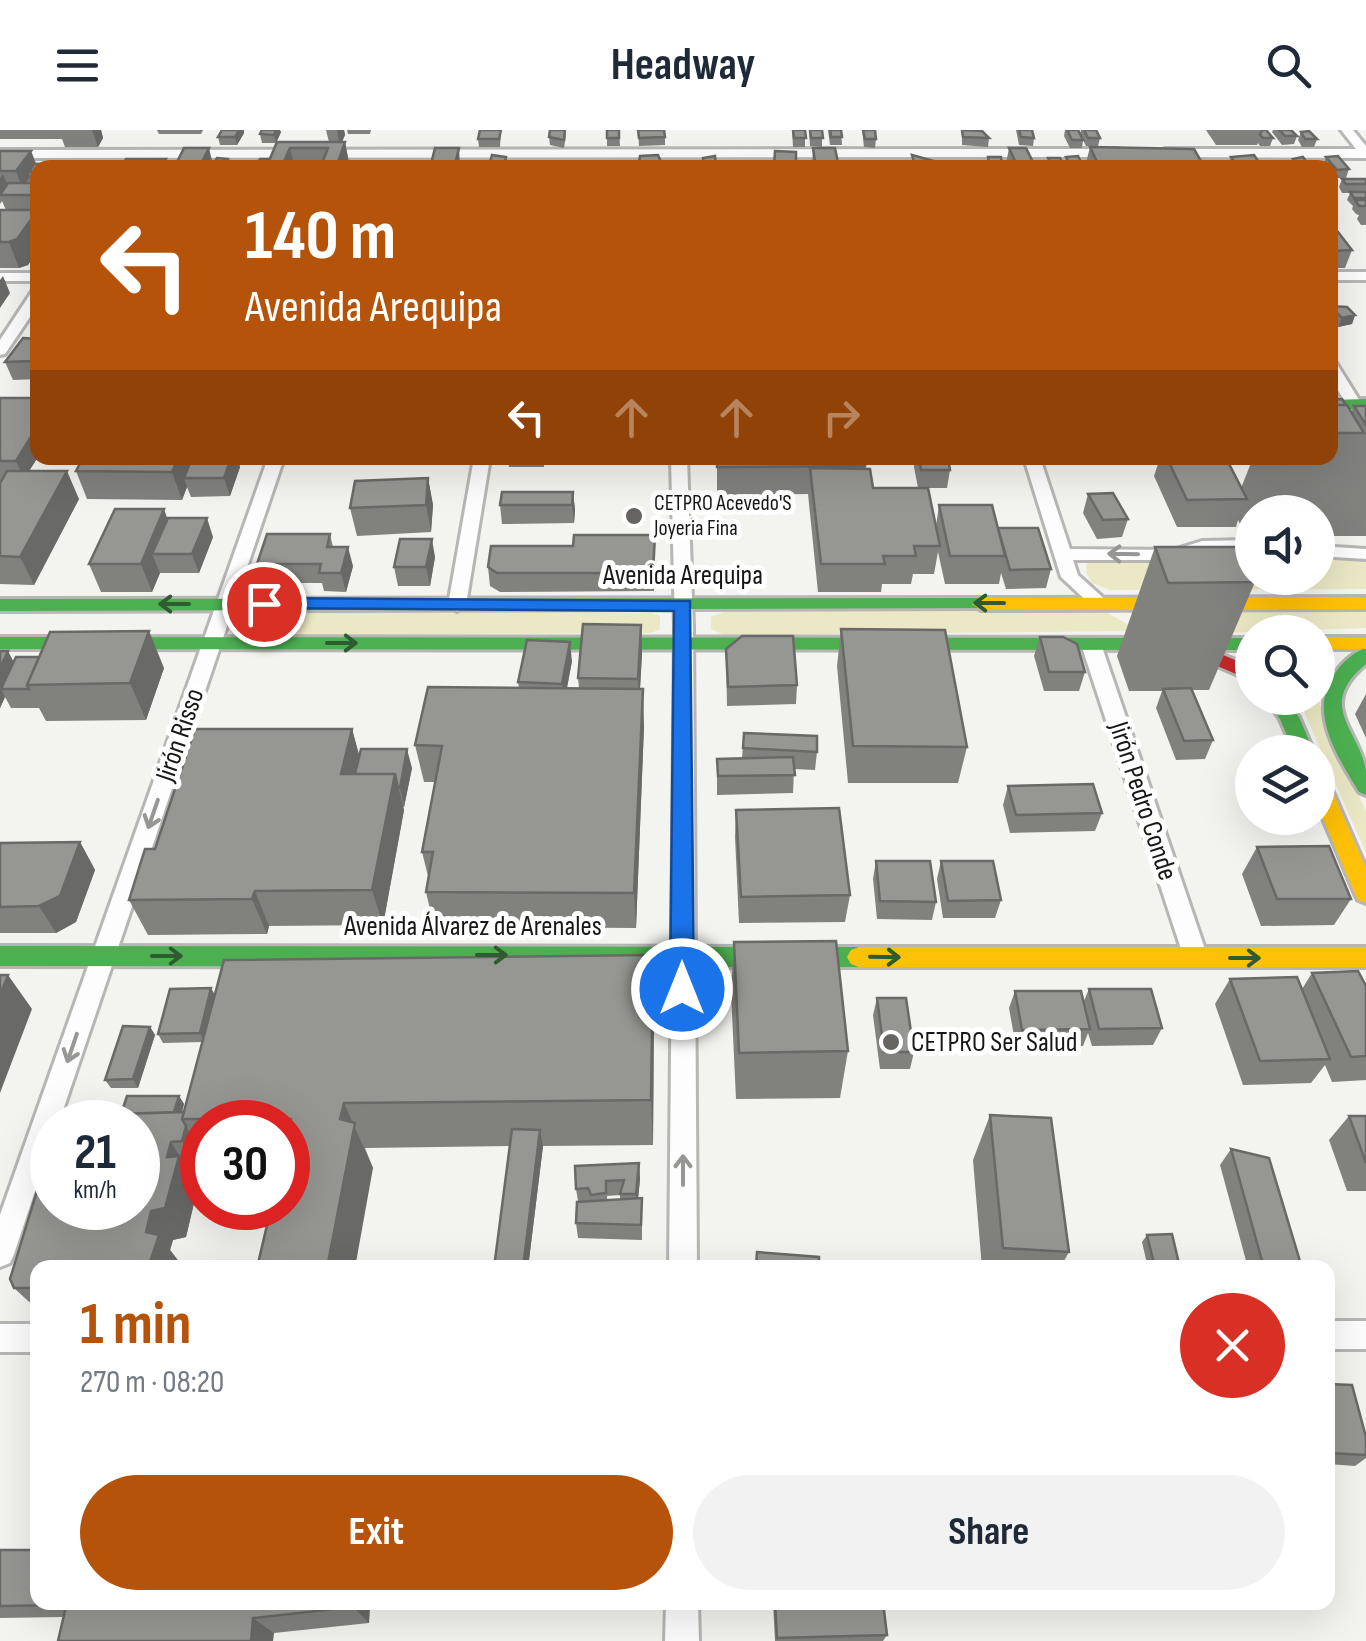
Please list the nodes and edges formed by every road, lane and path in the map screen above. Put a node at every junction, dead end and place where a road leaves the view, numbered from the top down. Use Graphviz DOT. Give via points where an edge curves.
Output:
graph roads {
  1 [pos="1347,130"];
  2 [pos="535,147"];
  3 [pos="680,147"];
  4 [pos="936,147"];
  5 [pos="1196,147"];
  6 [pos="130,148"];
  7 [pos="380,148"];
  8 [pos="1125,153"];
  9 [pos="1144,153"];
  10 [pos="1366,153"];
  11 [pos="0,154"];
  12 [pos="123,160"];
  13 [pos="376,160"];
  14 [pos="533,160"];
  15 [pos="680,160"];
  16 [pos="940,160"];
  17 [pos="1204,160"];
  18 [pos="1338,276"];
  19 [pos="1366,276"];
  20 [pos="0,278"];
  21 [pos="30,278"];
  22 [pos="30,305"];
  23 [pos="0,351"];
  24 [pos="1338,376"];
  25 [pos="1362,411"];
  26 [pos="274,465"];
  27 [pos="481,465"];
  28 [pos="679,465"];
  29 [pos="1034,465"];
  30 [pos="1235,545"];
  31 [pos="1335,552"];
  32 [pos="1062,554"];
  33 [pos="1366,554"];
  34 [pos="1070,576"];
  35 [pos="1058,603"];
  36 [pos="1100,603"];
  37 [pos="1366,603"];
  38 [pos="226,604"];
  39 [pos="457,604"];
  40 [pos="0,605"];
  41 [pos="683,606"];
  42 [pos="212,643"];
  43 [pos="684,643"];
  44 [pos="1335,643"];
  45 [pos="1366,643"];
  46 [pos="0,644"];
  47 [pos="1090,644"];
  48 [pos="1180,644"];
  49 [pos="1235,644"];
  50 [pos="1366,654"];
  51 [pos="1235,668"];
  52 [pos="1366,787"];
  53 [pos="1335,822"];
  54 [pos="1366,894"];
  55 [pos="682,955"];
  56 [pos="0,956"];
  57 [pos="104,956"];
  58 [pos="1366,957"];
  59 [pos="1196,958"];
  60 [pos="0,1254"];
  61 [pos="683,1260"];
  62 [pos="1335,1334"];
  63 [pos="1366,1334"];
  64 [pos="0,1338"];
  65 [pos="30,1338"];
  66 [pos="682,1610"];
  67 [pos="682,1641"];
  1 -- 10 [label="street"];
  2 -- 3 [label="street"];
  2 -- 7 [label="street"];
  2 -- 14 [label="street"];
  3 -- 4 [label="street"];
  3 -- 15 [label="street"];
  4 -- 8 [label="street"];
  4 -- 16 [label="street"];
  5 -- 9 [label="street"];
  5 -- 10 [label="street"];
  5 -- 17 [label="street"];
  6 -- 7 [label="street"];
  6 -- 11 [label="street"];
  6 -- 12 [label="street"];
  7 -- 13 [label="street"];
  18 -- 19 [label="street"];
  20 -- 21 [label="street"];
  22 -- 23 [label="street"];
  24 -- 25 [label="street"];
  26 -- 38 [label="street, Jirón Risso"];
  27 -- 39 [label="street"];
  28 -- 41 [label="street"];
  29 -- 32 [label="street"];
  30 -- 32 [label="street, one-way" via="1174,555"];
  31 -- 33 [label="street"];
  32 -- 34 [label="street"];
  34 -- 35 [label="street"];
  34 -- 36 [label="street"];
  35 -- 36 [label="main road, Avenida Arequipa"];
  35 -- 41 [label="main road, Avenida Arequipa, one-way"];
  36 -- 37 [label="main road, Avenida Arequipa"];
  36 -- 48 [label="main road"];
  38 -- 39 [label="main road, Avenida Arequipa"];
  38 -- 40 [label="main road, Avenida Arequipa, one-way"];
  38 -- 42 [label="street, Jirón Risso"];
  39 -- 41 [label="main road, Avenida Arequipa"];
  41 -- 43 [label="street"];
  42 -- 43 [label="main road, one-way"];
  42 -- 46 [label="main road"];
  42 -- 57 [label="street, Jirón Risso, one-way"];
  43 -- 47 [label="main road"];
  43 -- 55 [label="street"];
  44 -- 45 [label="main road"];
  47 -- 48 [label="main road"];
  47 -- 59 [label="street, Jirón Pedro Conde"];
  48 -- 49 [label="main road"];
  48 -- 51 [label="main road"];
  50 -- 52 [label="main road" via="1344,670 1329,702"];
  53 -- 54 [label="main road"];
  57 -- 55 [label="main road, Avenida Álvarez de Arenales, one-way"];
  55 -- 59 [label="main road, Avenida Álvarez de Arenales, one-way"];
  61 -- 55 [label="street, one-way"];
  56 -- 57 [label="main road, Avenida Álvarez de Arenales"];
  57 -- 60 [label="street, Jirón Risso, one-way"];
  59 -- 58 [label="main road, Avenida Álvarez de Arenales, one-way"];
  62 -- 63 [label="street"];
  64 -- 65 [label="street"];
  66 -- 67 [label="street"];
}
